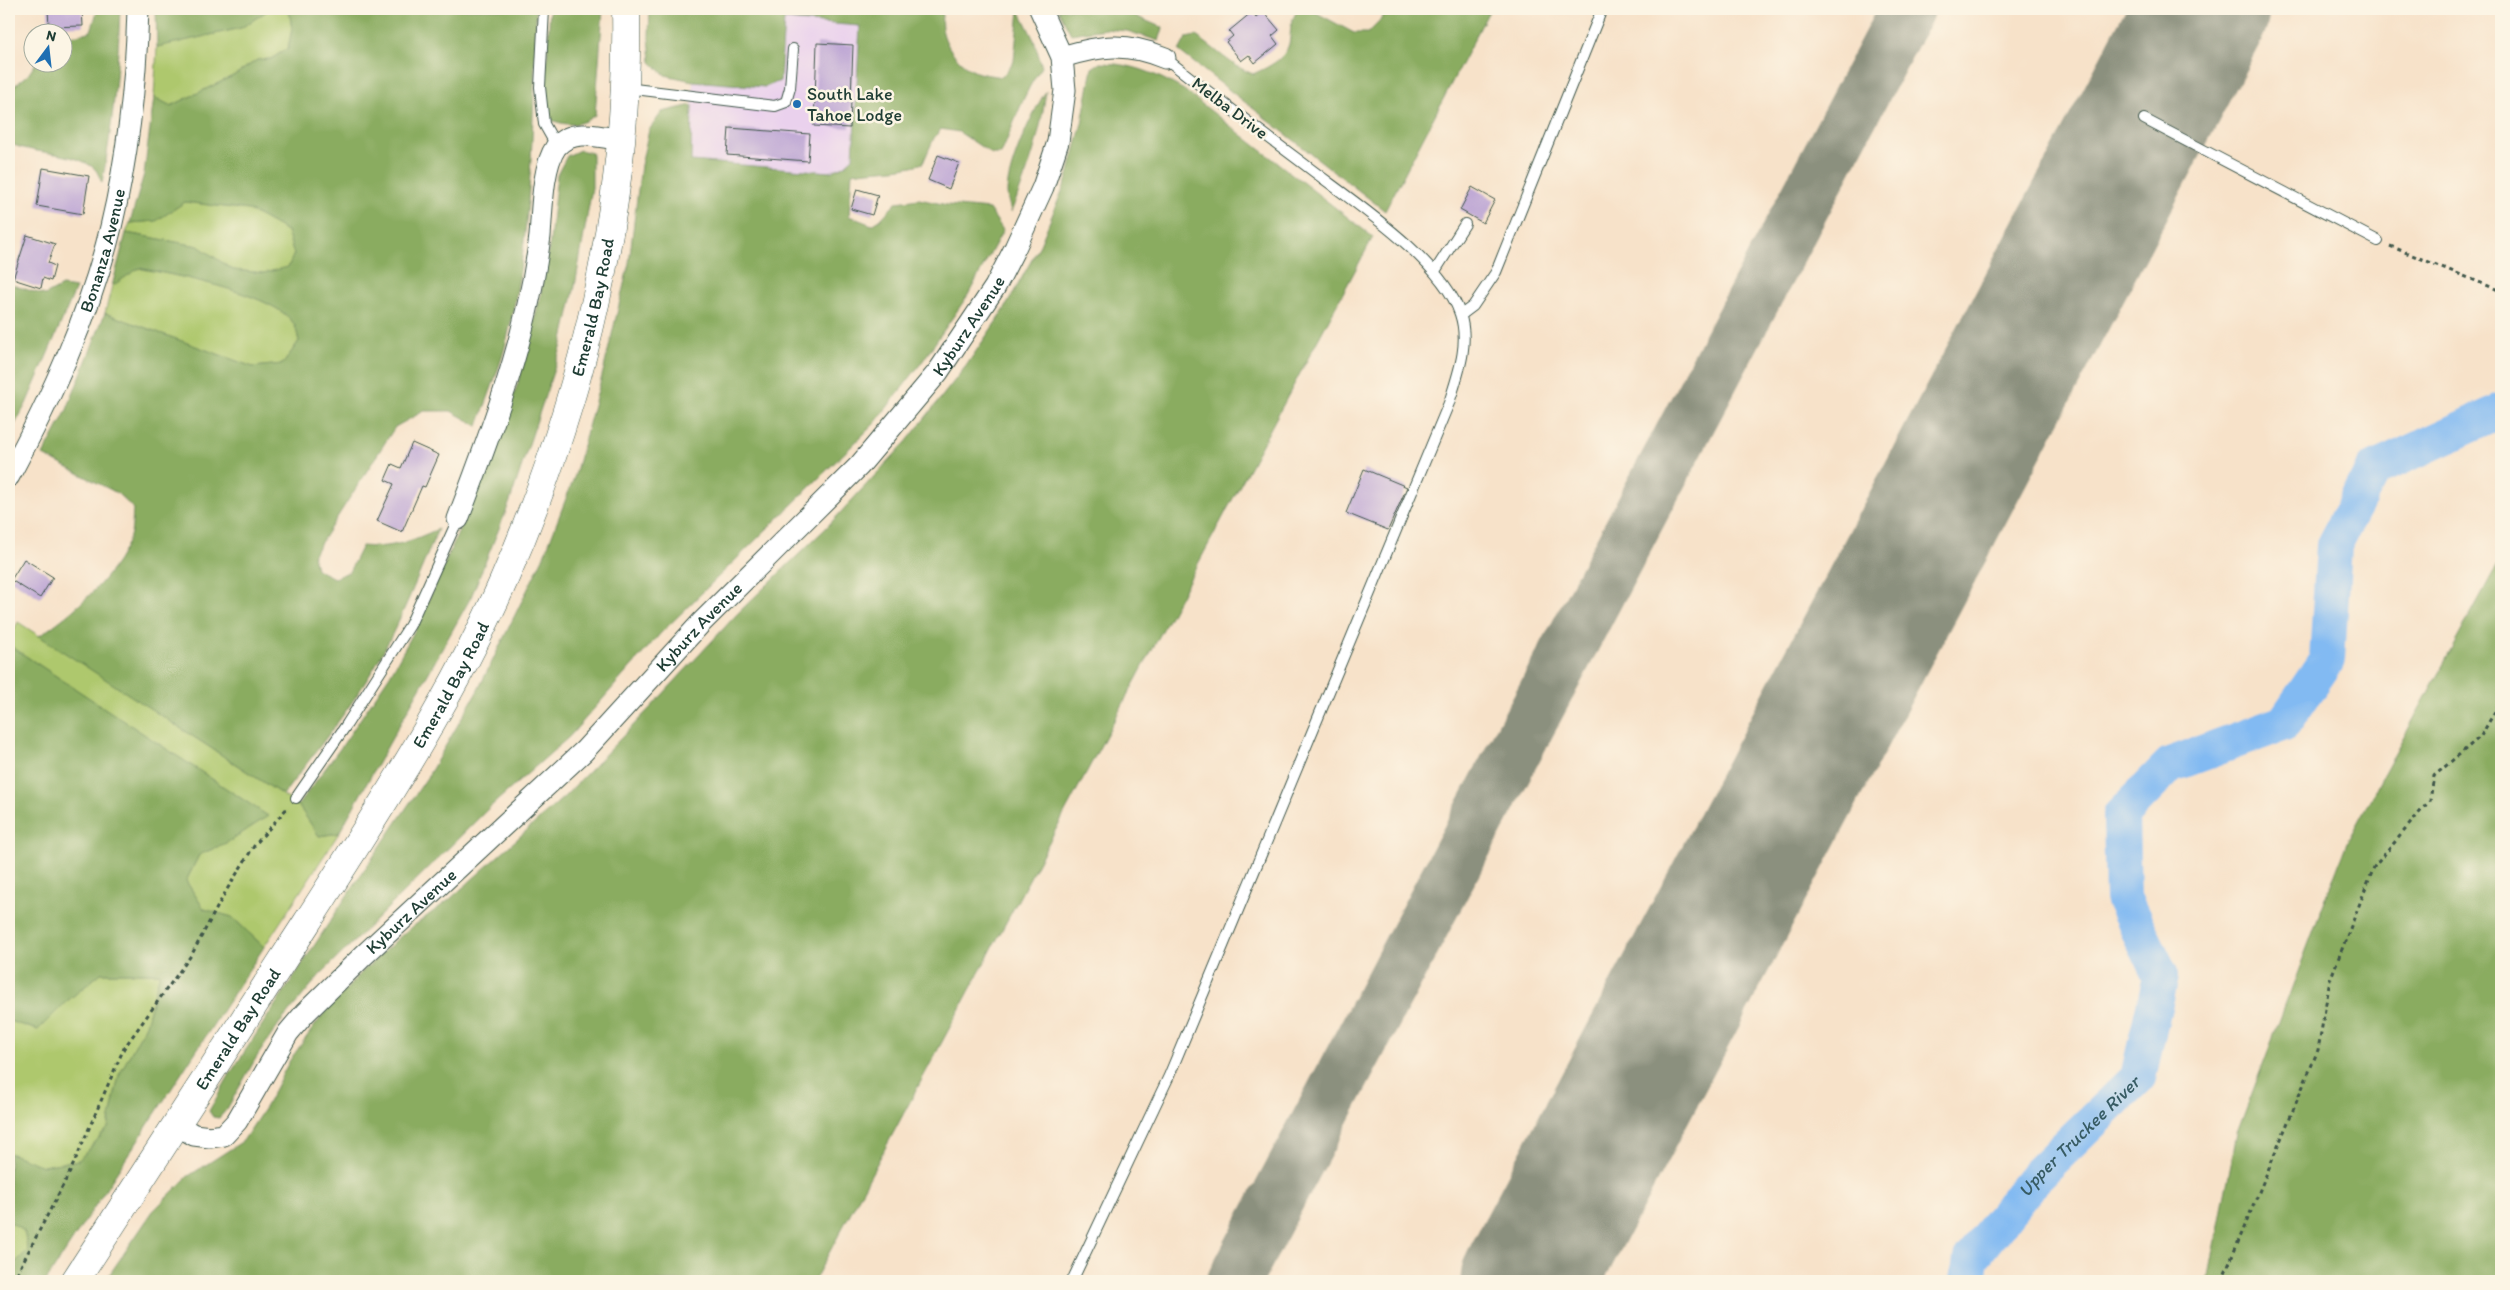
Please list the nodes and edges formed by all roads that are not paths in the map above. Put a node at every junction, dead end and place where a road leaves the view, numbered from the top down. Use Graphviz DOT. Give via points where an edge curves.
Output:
graph roads {
  1 [pos="138,9"];
  2 [pos="544,9"];
  3 [pos="626,9"];
  4 [pos="1040,9"];
  5 [pos="1602,9"];
  6 [pos="793,49"];
  7 [pos="1062,56"];
  8 [pos="1165,58"];
  9 [pos="625,88"];
  10 [pos="2144,119"];
  11 [pos="620,140"];
  12 [pos="557,147"];
  13 [pos="1465,224"];
  14 [pos="2378,241"];
  15 [pos="1435,271"];
  16 [pos="1461,315"];
  17 [pos="9,476"];
  18 [pos="458,519"];
  19 [pos="296,798"];
  20 [pos="176,1125"];
  21 [pos="75,1281"];
  22 [pos="1072,1281"];
  1 -- 17 [label="street, Bonanza Avenue" via="123,170 110,228 71,346"];
  2 -- 12 [label="lane" via="540,87 544,124"];
  3 -- 9 [label="highway, Emerald Bay Road"];
  4 -- 7 [label="street, Kyburz Avenue"];
  5 -- 16 [label="lane" via="1496,272 1473,306"];
  6 -- 9 [label="lane" via="786,102 775,106"];
  7 -- 8 [label="street, Melba Drive" via="1089,48 1120,46 1143,49"];
  7 -- 20 [label="street, Kyburz Avenue" via="1063,117 1043,187 994,286 938,372 898,422 859,466 701,622 584,751 305,1013 288,1033 237,1121 224,1135 194,1135"];
  8 -- 15 [label="lane, Melba Drive" via="1380,222"];
  9 -- 11 [label="highway, Emerald Bay Road"];
  10 -- 14 [label="lane"];
  11 -- 12 [label="street" via="588,135 567,137"];
  11 -- 20 [label="highway, Emerald Bay Road" via="603,258 578,373 528,522 503,582 458,674 425,732"];
  12 -- 18 [label="street" via="549,161 524,322 505,392"];
  13 -- 15 [label="lane"];
  15 -- 16 [label="lane, Melba Drive" via="1449,288"];
  16 -- 22 [label="lane, Melba Drive" via="1465,341 1449,402 1169,1076"];
  18 -- 19 [label="lane" via="410,625"];
  20 -- 21 [label="highway, Emerald Bay Road"];
}
